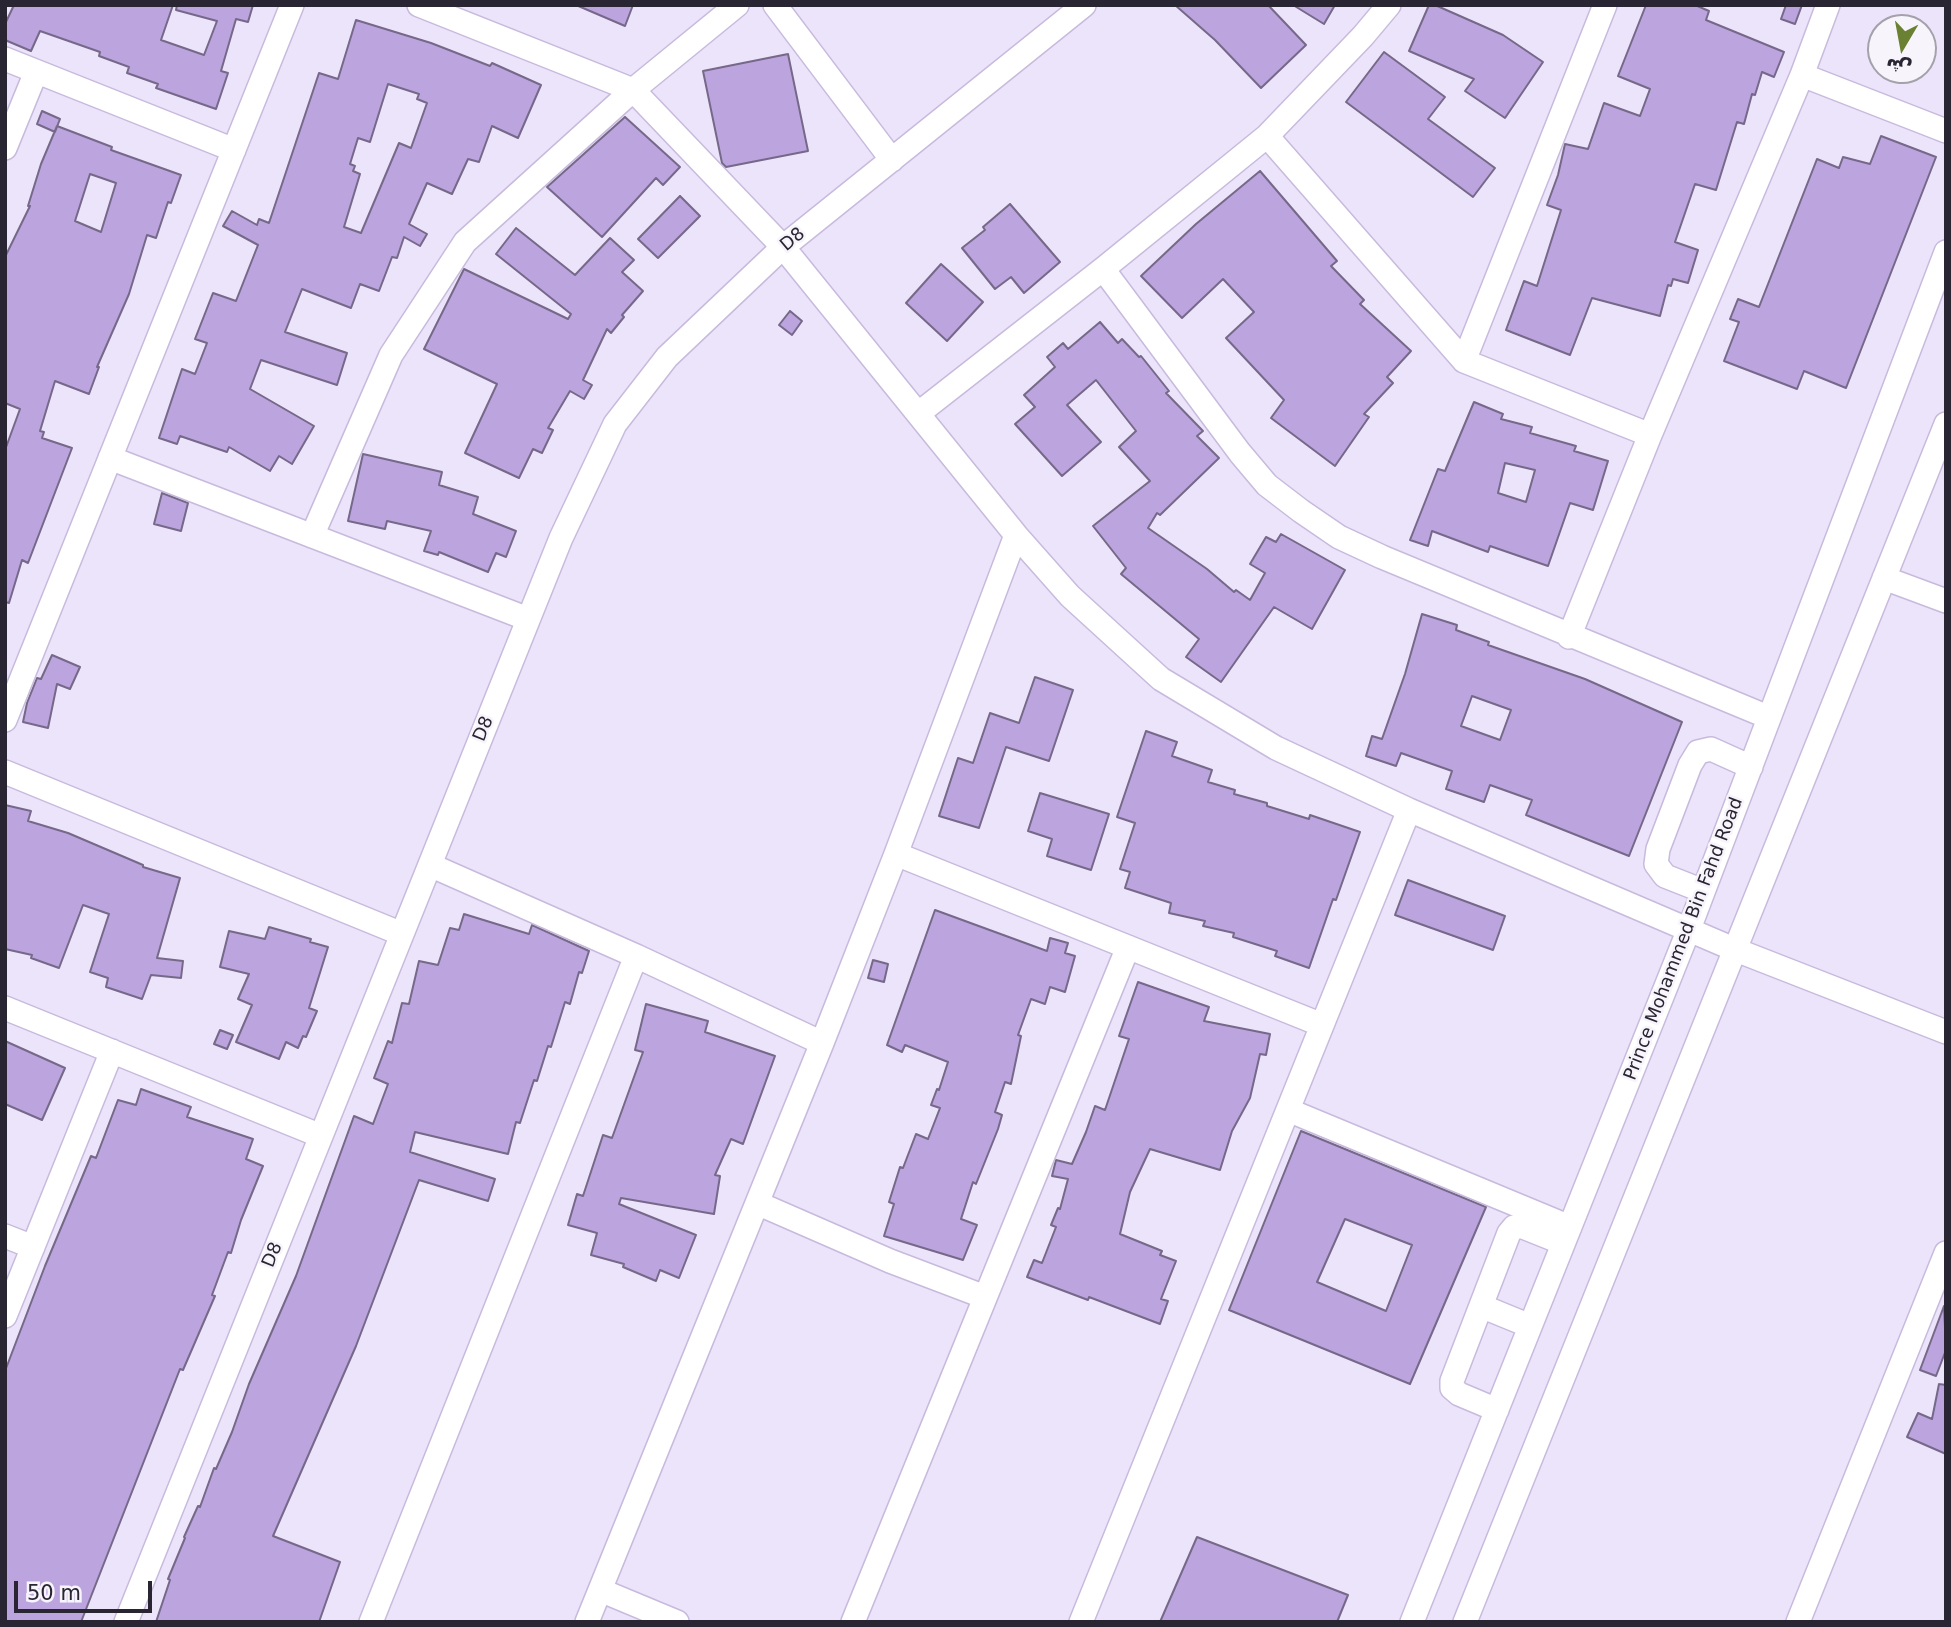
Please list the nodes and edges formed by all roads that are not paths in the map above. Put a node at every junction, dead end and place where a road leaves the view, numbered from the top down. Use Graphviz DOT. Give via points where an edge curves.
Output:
graph roads {
  1 [pos="292,5"];
  2 [pos="419,5"];
  3 [pos="737,5"];
  4 [pos="775,5"];
  5 [pos="1084,5"];
  6 [pos="1389,5"];
  7 [pos="1605,5"];
  8 [pos="1828,5"];
  9 [pos="5,59"];
  10 [pos="36,72"];
  11 [pos="1802,75"];
  12 [pos="633,90"];
  13 [pos="1946,131"];
  14 [pos="1267,136"];
  15 [pos="5,148"];
  16 [pos="234,150"];
  17 [pos="892,159"];
  18 [pos="783,247"];
  19 [pos="1946,252"];
  20 [pos="1104,269"];
  21 [pos="1464,361"];
  22 [pos="919,413"];
  23 [pos="1946,424"];
  24 [pos="1650,435"];
  25 [pos="110,458"];
  26 [pos="1016,535"];
  27 [pos="312,536"];
  28 [pos="1884,578"];
  29 [pos="1946,601"];
  30 [pos="528,619"];
  31 [pos="1569,636"];
  32 [pos="1768,718"];
  33 [pos="5,720"];
  34 [pos="1751,766"];
  35 [pos="5,772"];
  36 [pos="1409,810"];
  37 [pos="897,854"];
  38 [pos="430,865"];
  39 [pos="1703,891"];
  40 [pos="1689,929"];
  41 [pos="402,934"];
  42 [pos="1128,947"];
  43 [pos="1736,950"];
  44 [pos="636,956"];
  45 [pos="5,1008"];
  46 [pos="1322,1025"];
  47 [pos="1946,1032"];
  48 [pos="822,1043"];
  49 [pos="112,1051"];
  50 [pos="1288,1110"];
  51 [pos="321,1136"];
  52 [pos="757,1203"];
  53 [pos="1566,1235"];
  54 [pos="5,1236"];
  55 [pos="33,1247"];
  56 [pos="1946,1253"];
  57 [pos="1941,1277"];
  58 [pos="985,1297"];
  59 [pos="1481,1306"];
  60 [pos="5,1315"];
  61 [pos="1530,1326"];
  62 [pos="1497,1410"];
  63 [pos="600,1590"];
  64 [pos="126,1622"];
  65 [pos="371,1622"];
  66 [pos="587,1622"];
  67 [pos="677,1622"];
  68 [pos="852,1622"];
  69 [pos="1081,1622"];
  70 [pos="1412,1622"];
  71 [pos="1465,1622"];
  72 [pos="1798,1622"];
  1 -- 16 [label="street"];
  2 -- 12 [label="street"];
  3 -- 12 [label="street"];
  4 -- 17 [label="street"];
  5 -- 17 [label="street, D8"];
  6 -- 14 [label="street"];
  7 -- 21 [label="street"];
  8 -- 11 [label="street"];
  9 -- 10 [label="street"];
  10 -- 15 [label="street"];
  10 -- 16 [label="street"];
  11 -- 13 [label="street"];
  11 -- 24 [label="street"];
  12 -- 18 [label="street"];
  12 -- 27 [label="street" via="465,242 391,355"];
  14 -- 20 [label="street"];
  14 -- 21 [label="street"];
  16 -- 25 [label="street"];
  17 -- 18 [label="street, D8"];
  18 -- 22 [label="street"];
  18 -- 30 [label="street, D8" via="667,357 615,424"];
  19 -- 32 [label="street, Prince Mohammed Bin Fahd Road"];
  20 -- 22 [label="street"];
  20 -- 31 [label="street" via="1268,485 1339,537"];
  21 -- 24 [label="street"];
  22 -- 26 [label="street"];
  23 -- 28 [label="street"];
  24 -- 31 [label="street"];
  25 -- 27 [label="street"];
  25 -- 33 [label="street"];
  26 -- 36 [label="street" via="1070,596 1161,679 1276,748"];
  26 -- 37 [label="street"];
  27 -- 30 [label="street"];
  28 -- 29 [label="street"];
  28 -- 43 [label="street"];
  30 -- 38 [label="street, D8"];
  31 -- 32 [label="street"];
  32 -- 34 [label="street, Prince Mohammed Bin Fahd Road"];
  34 -- 39 [label="street, Prince Mohammed Bin Fahd Road"];
  34 -- 39 [label="street" via="1711,749 1698,752 1662,837 1656,864 1665,876"];
  35 -- 41 [label="street"];
  36 -- 40 [label="street"];
  36 -- 46 [label="street"];
  37 -- 42 [label="street"];
  37 -- 48 [label="street"];
  38 -- 41 [label="street, D8"];
  38 -- 44 [label="street"];
  39 -- 40 [label="street, Prince Mohammed Bin Fahd Road"];
  40 -- 43 [label="street"];
  40 -- 53 [label="street, Prince Mohammed Bin Fahd Road"];
  41 -- 51 [label="street, D8"];
  42 -- 46 [label="street"];
  42 -- 58 [label="street"];
  43 -- 47 [label="street"];
  43 -- 71 [label="street"];
  44 -- 48 [label="street"];
  44 -- 65 [label="street"];
  45 -- 49 [label="street"];
  46 -- 50 [label="street"];
  48 -- 52 [label="street"];
  49 -- 51 [label="street"];
  49 -- 55 [label="street"];
  50 -- 53 [label="street"];
  50 -- 69 [label="street"];
  51 -- 64 [label="street, D8"];
  52 -- 58 [label="street"];
  52 -- 63 [label="street"];
  53 -- 59 [label="street" via="1514,1227"];
  53 -- 61 [label="street, Prince Mohammed Bin Fahd Road"];
  54 -- 55 [label="street"];
  55 -- 60 [label="street"];
  56 -- 57 [label="street"];
  57 -- 72 [label="street"];
  58 -- 68 [label="street"];
  59 -- 61 [label="street"];
  59 -- 62 [label="street" via="1452,1388"];
  61 -- 62 [label="street, Prince Mohammed Bin Fahd Road"];
  62 -- 70 [label="street, Prince Mohammed Bin Fahd Road"];
  63 -- 66 [label="street"];
  63 -- 67 [label="street"];
}
